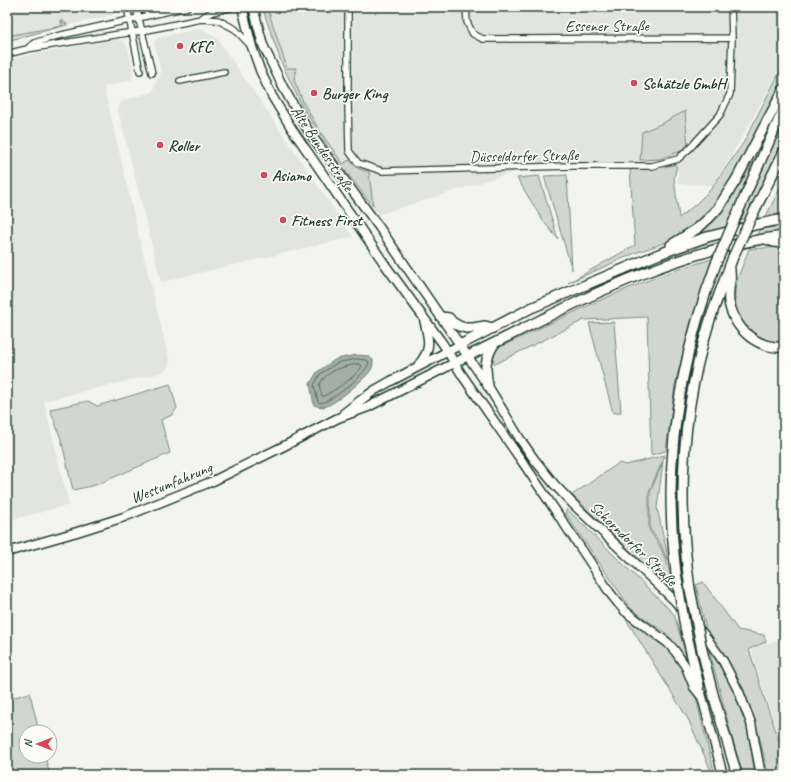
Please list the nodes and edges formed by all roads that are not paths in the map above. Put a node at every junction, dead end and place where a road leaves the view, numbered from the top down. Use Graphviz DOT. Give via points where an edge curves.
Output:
graph roads {
  1 [pos="126,7"];
  2 [pos="136,7"];
  3 [pos="141,7"];
  4 [pos="187,7"];
  5 [pos="233,7"];
  6 [pos="242,7"];
  7 [pos="253,7"];
  8 [pos="348,7"];
  9 [pos="466,7"];
  10 [pos="731,7"];
  11 [pos="152,15"];
  12 [pos="139,18"];
  13 [pos="201,19"];
  14 [pos="129,20"];
  15 [pos="117,23"];
  16 [pos="142,31"];
  17 [pos="132,32"];
  18 [pos="732,38"];
  19 [pos="252,47"];
  20 [pos="27,49"];
  21 [pos="7,54"];
  22 [pos="140,71"];
  23 [pos="224,72"];
  24 [pos="152,73"];
  25 [pos="180,81"];
  26 [pos="784,89"];
  27 [pos="784,108"];
  28 [pos="784,151"];
  29 [pos="784,219"];
  30 [pos="784,236"];
  31 [pos="762,239"];
  32 [pos="784,243"];
  33 [pos="659,254"];
  34 [pos="731,261"];
  35 [pos="424,316"];
  36 [pos="441,317"];
  37 [pos="493,328"];
  38 [pos="494,344"];
  39 [pos="460,345"];
  40 [pos="784,347"];
  41 [pos="447,351"];
  42 [pos="468,356"];
  43 [pos="455,363"];
  44 [pos="416,368"];
  45 [pos="488,386"];
  46 [pos="338,418"];
  47 [pos="7,552"];
  48 [pos="699,686"];
  49 [pos="702,697"];
  50 [pos="760,771"];
  51 [pos="723,775"];
  52 [pos="737,775"];
  53 [pos="766,775"];
  1 -- 14 [label="street"];
  1 -- 15 [label="street" via="124,15"];
  2 -- 12 [label="street"];
  3 -- 11 [label="street"];
  4 -- 11 [label="street"];
  5 -- 13 [label="street" via="212,12"];
  6 -- 19 [label="main road, Alte Bundesstraße"];
  7 -- 36 [label="main road, Alte Bundesstraße" via="263,45 309,132 379,226"];
  8 -- 18 [label="street, Düsseldorfer Straße" via="348,151 358,163 382,171 652,166 678,159 720,115 730,94"];
  9 -- 18 [label="street, Essener Straße" via="467,22 473,34 483,39"];
  10 -- 18 [label="street, Düsseldorfer Straße"];
  11 -- 12 [label="street"];
  12 -- 14 [label="street"];
  12 -- 16 [label="street"];
  13 -- 16 [label="street"];
  13 -- 19 [label="street" via="218,20 235,29"];
  14 -- 15 [label="street"];
  14 -- 17 [label="street"];
  15 -- 20 [label="street" via="57,36 34,43"];
  16 -- 17 [label="street"];
  16 -- 24 [label="street"];
  17 -- 20 [label="street"];
  17 -- 22 [label="street"];
  19 -- 35 [label="main road, Alte Bundesstraße" via="272,96 292,129 386,266"];
  20 -- 21 [label="street"];
  23 -- 25 [label="street"];
  26 -- 33 [label="highway" via="736,180 718,208 698,228"];
  27 -- 48 [label="highway, bridge" via="717,261 700,310 680,388 671,475 672,537 685,627"];
  28 -- 34 [label="highway, bridge"];
  29 -- 33 [label="highway" via="707,237"];
  30 -- 31 [label="highway"];
  31 -- 32 [label="highway"];
  31 -- 38 [label="highway" via="714,249 666,264 575,303"];
  33 -- 37 [label="highway" via="531,308"];
  34 -- 40 [label="highway" via="729,302 736,321 757,341"];
  34 -- 52 [label="highway, bridge" via="708,324 696,371 689,411 683,500 690,589 710,682"];
  35 -- 41 [label="main road, Alte Bundesstraße"];
  35 -- 44 [label="main road" via="428,348"];
  36 -- 37 [label="highway" via="449,318 466,328"];
  36 -- 39 [label="main road, Alte Bundesstraße"];
  37 -- 39 [label="highway"];
  38 -- 42 [label="highway"];
  38 -- 45 [label="highway" via="486,364"];
  39 -- 41 [label="main road, Westumfahrung"];
  39 -- 42 [label="main road, Schorndorfer Straße"];
  41 -- 43 [label="main road"];
  41 -- 44 [label="main road, Westumfahrung"];
  42 -- 43 [label="main road, Westumfahrung"];
  42 -- 45 [label="main road, Schorndorfer Straße"];
  43 -- 46 [label="main road, Westumfahrung" via="368,407"];
  43 -- 49 [label="main road" via="610,593 625,611 668,643 686,667 694,687"];
  44 -- 46 [label="main road, Westumfahrung" via="376,390"];
  45 -- 50 [label="main road, Schorndorfer Straße" via="520,439 554,484 673,600 716,652 729,671 745,708"];
  46 -- 47 [label="main road, Westumfahrung" via="167,500 124,517"];
  48 -- 49 [label="main road"];
  49 -- 51 [label="main road"];
  50 -- 53 [label="street"];
}
